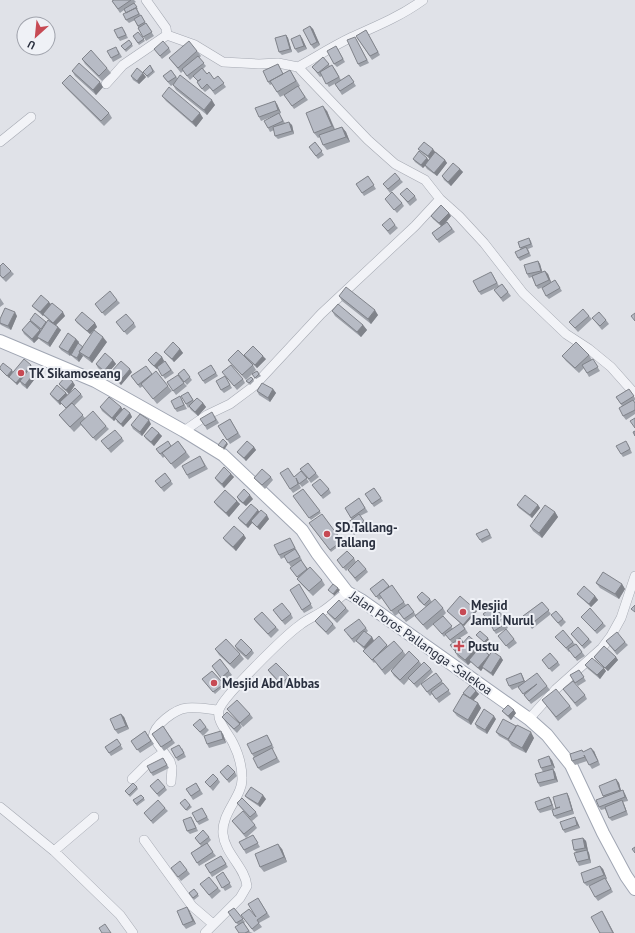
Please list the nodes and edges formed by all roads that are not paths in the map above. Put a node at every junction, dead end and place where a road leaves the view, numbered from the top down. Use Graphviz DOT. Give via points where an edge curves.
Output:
graph roads {
  1 [pos="146,0"];
  2 [pos="423,0"];
  3 [pos="167,35"];
  4 [pos="298,67"];
  5 [pos="106,84"];
  6 [pos="31,117"];
  7 [pos="0,142"];
  8 [pos="440,199"];
  9 [pos="0,341"];
  10 [pos="635,394"];
  11 [pos="184,431"];
  12 [pos="635,576"];
  13 [pos="347,592"];
  14 [pos="218,710"];
  15 [pos="529,719"];
  16 [pos="163,753"];
  17 [pos="132,779"];
  18 [pos="171,782"];
  19 [pos="0,807"];
  20 [pos="94,817"];
  21 [pos="144,840"];
  22 [pos="54,851"];
  23 [pos="635,888"];
  24 [pos="213,924"];
  25 [pos="133,933"];
  26 [pos="205,933"];
  1 -- 3 [label="street" via="166,28"];
  2 -- 4 [label="street" via="407,12 346,40"];
  3 -- 4 [label="street" via="195,45 223,62 278,63"];
  3 -- 5 [label="street" via="123,65"];
  4 -- 8 [label="street" via="368,140 395,164 425,180"];
  6 -- 7 [label="street"];
  8 -- 10 [label="street" via="484,243 523,294 566,334 611,367"];
  8 -- 11 [label="street" via="415,226 321,314 254,386 230,404 207,415"];
  9 -- 11 [label="main road, Jalan Poros Pallangga -Salekoa" via="95,381"];
  11 -- 13 [label="main road, Jalan Poros Pallangga -Salekoa" via="223,455 302,530"];
  12 -- 15 [label="street" via="621,618 611,636"];
  13 -- 14 [label="street" via="285,637 226,698"];
  13 -- 15 [label="main road, Jalan Poros Pallangga -Salekoa"];
  14 -- 16 [label="street" via="185,708 168,716 153,734"];
  14 -- 24 [label="street" via="219,718 239,756 243,779 225,820 223,833 247,886 240,898"];
  15 -- 23 [label="main road, Jalan Poros Pallangga -Salekoa" via="547,735 571,765 603,833"];
  16 -- 17 [label="street"];
  16 -- 18 [label="street" via="172,768"];
  19 -- 22 [label="street"];
  20 -- 22 [label="street"];
  21 -- 24 [label="street" via="192,906"];
  22 -- 25 [label="street" via="120,915"];
  24 -- 26 [label="street"];
}
